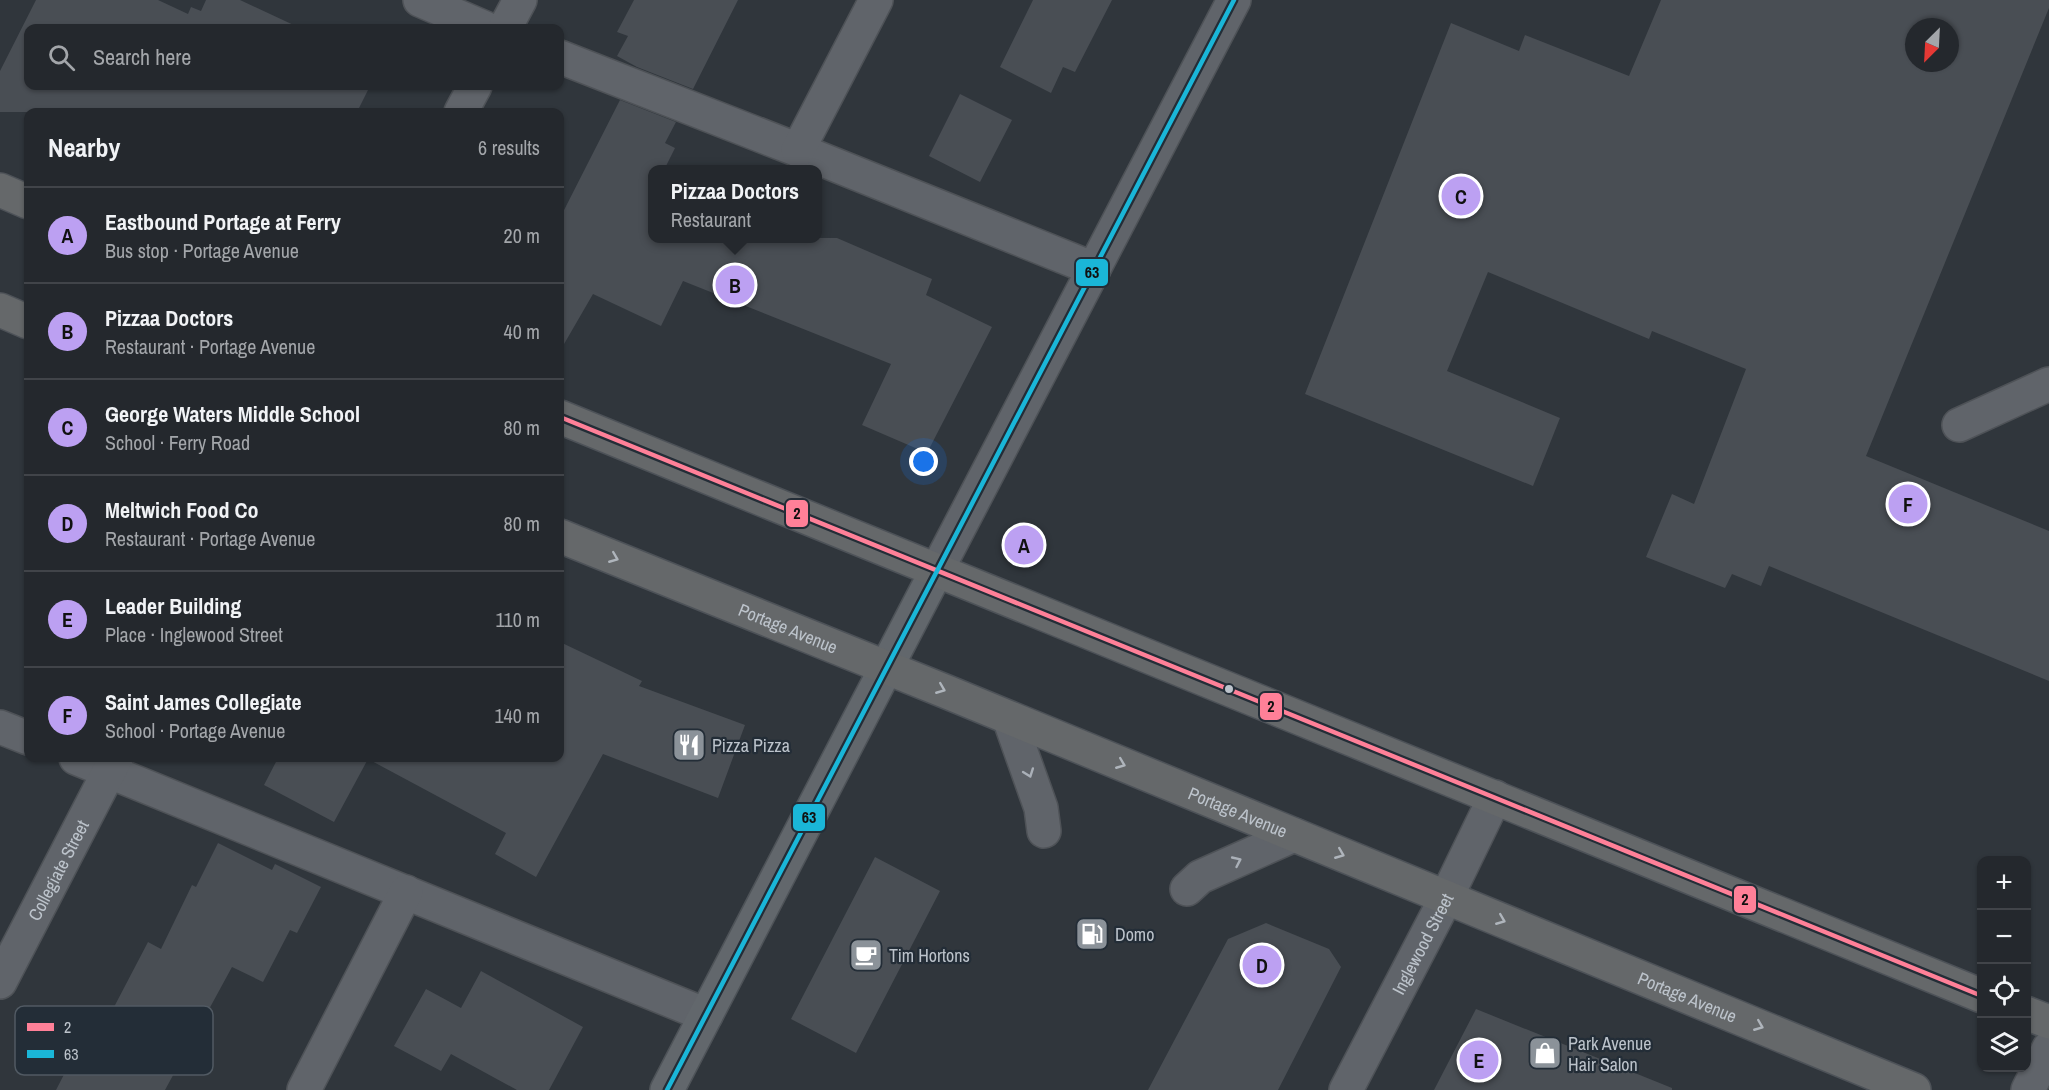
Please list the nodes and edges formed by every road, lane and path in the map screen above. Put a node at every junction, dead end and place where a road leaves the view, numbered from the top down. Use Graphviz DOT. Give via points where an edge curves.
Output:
graph roads {
  1 [pos="420,0"];
  2 [pos="519,0"];
  3 [pos="876,0"];
  4 [pos="1234,0"];
  5 [pos="476,24"];
  6 [pos="507,24"];
  7 [pos="564,59"];
  8 [pos="473,90"];
  9 [pos="463,108"];
  10 [pos="798,150"];
  11 [pos="0,190"];
  12 [pos="24,200"];
  13 [pos="1094,269"];
  14 [pos="0,310"];
  15 [pos="24,320"];
  16 [pos="2049,384"];
  17 [pos="564,419"];
  18 [pos="1959,425"];
  19 [pos="564,538"];
  20 [pos="937,570"];
  21 [pos="886,668"];
  22 [pos="1009,718"];
  23 [pos="0,727"];
  24 [pos="24,736"];
  25 [pos="112,764"];
  26 [pos="1495,797"];
  27 [pos="1044,831"];
  28 [pos="1294,835"];
  29 [pos="1187,889"];
  30 [pos="406,892"];
  31 [pos="1446,898"];
  32 [pos="0,982"];
  33 [pos="1977,994"];
  34 [pos="706,1015"];
  35 [pos="2031,1015"];
  36 [pos="2049,1022"];
  37 [pos="2049,1048"];
  38 [pos="304,1090"];
  39 [pos="667,1090"];
  40 [pos="1346,1090"];
  41 [pos="1914,1090"];
  42 [pos="2028,1090"];
  1 -- 5 [label="street"];
  2 -- 6 [label="street"];
  3 -- 10 [label="street"];
  4 -- 13 [label="street"];
  7 -- 10 [label="street"];
  8 -- 9 [label="street"];
  10 -- 13 [label="street"];
  11 -- 12 [label="highway"];
  13 -- 20 [label="street"];
  14 -- 15 [label="highway"];
  16 -- 18 [label="street"];
  17 -- 20 [label="highway"];
  19 -- 21 [label="highway, Portage Avenue, one-way"];
  20 -- 21 [label="main road"];
  20 -- 26 [label="highway"];
  21 -- 22 [label="highway, Portage Avenue, one-way"];
  21 -- 34 [label="main road"];
  22 -- 27 [label="street, one-way" via="1041,808"];
  22 -- 28 [label="highway, Portage Avenue, one-way"];
  23 -- 24 [label="street"];
  25 -- 30 [label="street"];
  25 -- 32 [label="street, Collegiate Street"];
  26 -- 31 [label="street, Inglewood Street"];
  26 -- 33 [label="highway"];
  29 -- 28 [label="street, one-way" via="1200,877"];
  28 -- 31 [label="highway, Portage Avenue, one-way"];
  30 -- 34 [label="street"];
  30 -- 38 [label="street"];
  31 -- 40 [label="street, Inglewood Street"];
  31 -- 41 [label="highway, Portage Avenue, one-way"];
  34 -- 39 [label="main road"];
  35 -- 36 [label="highway"];
  37 -- 42 [label="street"];
}
